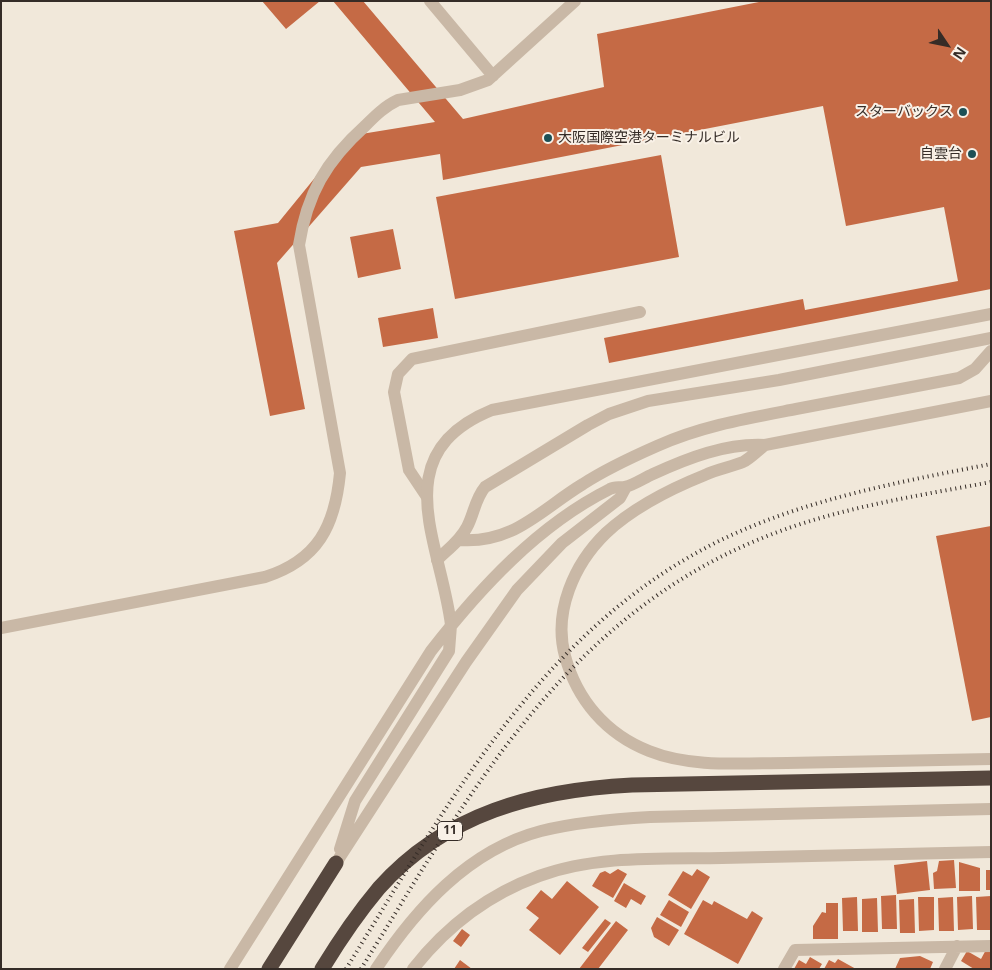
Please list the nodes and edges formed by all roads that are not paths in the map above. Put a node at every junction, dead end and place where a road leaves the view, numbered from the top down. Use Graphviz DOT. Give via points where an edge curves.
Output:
graph roads {
  1 [pos="430,1"];
  2 [pos="575,1"];
  3 [pos="494,76"];
  4 [pos="640,312"];
  5 [pos="991,314"];
  6 [pos="991,338"];
  7 [pos="991,351"];
  8 [pos="989,401"];
  9 [pos="765,445"];
  10 [pos="626,487"];
  11 [pos="427,497"];
  12 [pos="459,540"];
  13 [pos="437,560"];
  14 [pos="451,625"];
  15 [pos="1,628"];
  16 [pos="991,759"];
  17 [pos="991,778"];
  18 [pos="991,809"];
  19 [pos="991,852"];
  20 [pos="336,863"];
  21 [pos="957,946"];
  22 [pos="991,946"];
  23 [pos="230,969"];
  24 [pos="269,969"];
  25 [pos="322,969"];
  26 [pos="376,969"];
  27 [pos="413,969"];
  28 [pos="784,969"];
  29 [pos="945,969"];
  1 -- 3 [label="street"];
  2 -- 3 [label="street"];
  3 -- 15 [label="street" via="467,89 388,104 351,138 323,172 304,216 299,246 340,473 336,505 329,526 309,554 294,566 265,577"];
  4 -- 11 [label="street" via="412,359 398,374 394,392 409,470"];
  5 -- 11 [label="street" via="492,410 470,419 447,438 436,454"];
  6 -- 12 [label="street" via="628,406 588,425 485,487"];
  7 -- 12 [label="street" via="975,370 959,378 730,422 684,435 606,470 509,533 482,540"];
  8 -- 9 [label="street"];
  9 -- 10 [label="street" via="743,444 711,452"];
  9 -- 16 [label="street" via="744,462 684,483 644,505 605,534 580,566 568,589 562,636 571,676 590,708 606,725 633,744 663,756 692,761 771,763"];
  10 -- 14 [label="street" via="613,488 600,495 537,539 503,569"];
  10 -- 20 [label="street" via="620,498 562,542 517,590 466,662"];
  11 -- 13 [label="street" via="427,513"];
  12 -- 13 [label="street"];
  13 -- 14 [label="street"];
  14 -- 20 [label="street" via="449,651 355,801"];
  14 -- 23 [label="street"];
  17 -- 25 [label="highway, 11" via="583,787 501,806 454,828 406,861 379,888"];
  18 -- 26 [label="street" via="650,817 596,821 540,832 501,847 458,874 413,918"];
  19 -- 27 [label="street" via="628,860 566,869 540,875 481,904 446,933"];
  20 -- 24 [label="highway"];
  21 -- 22 [label="street"];
  21 -- 28 [label="street" via="795,950"];
  21 -- 29 [label="street"];
}
